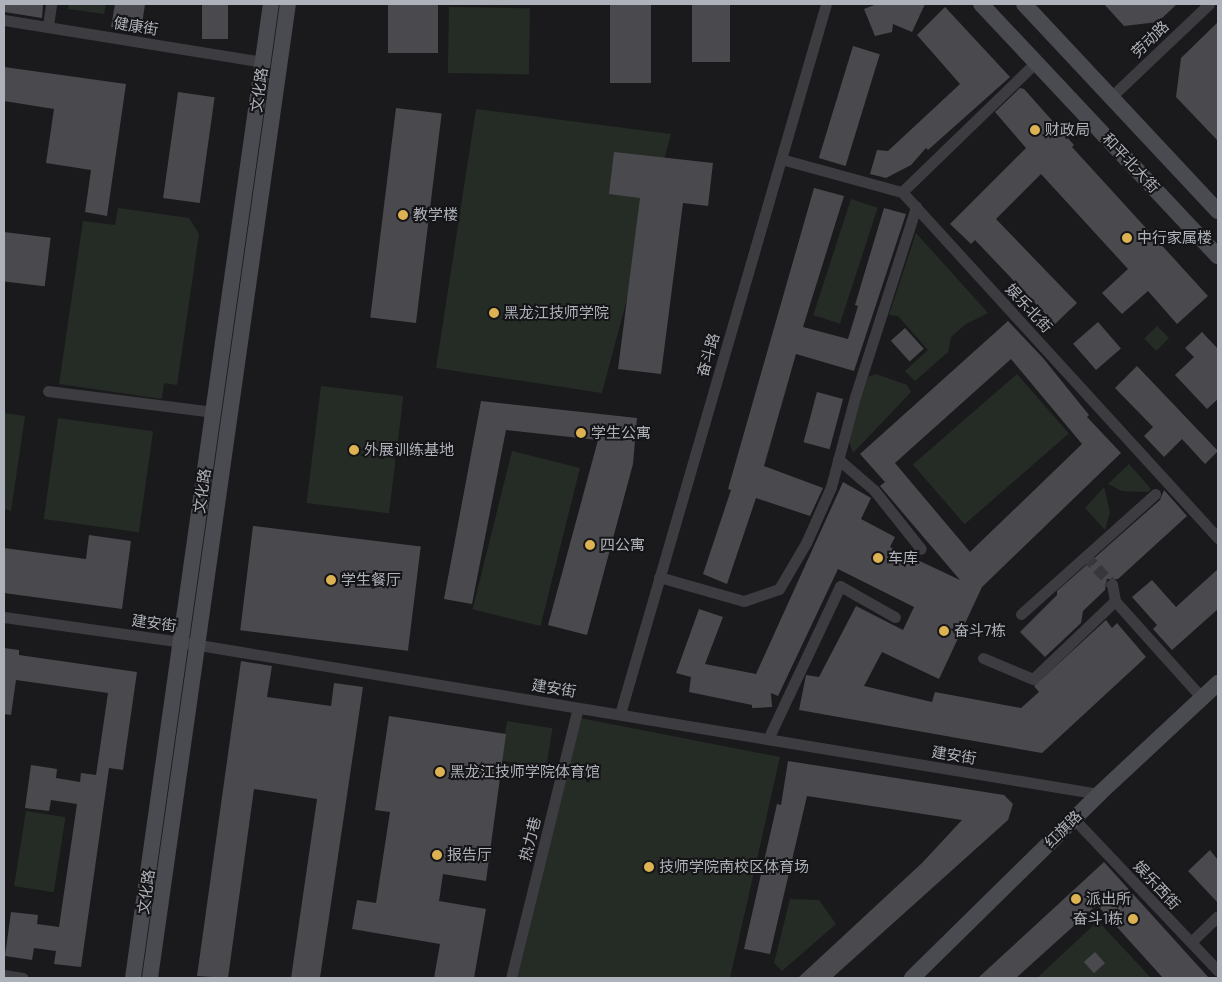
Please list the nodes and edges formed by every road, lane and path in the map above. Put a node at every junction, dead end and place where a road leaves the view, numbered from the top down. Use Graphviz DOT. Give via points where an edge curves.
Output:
graph roads {
  1 [pos="51,4"];
  2 [pos="271,4"];
  3 [pos="288,4"];
  4 [pos="826,4"];
  5 [pos="981,4"];
  6 [pos="1024,4"];
  7 [pos="1209,4"];
  8 [pos="4,20"];
  9 [pos="48,26"];
  10 [pos="263,62"];
  11 [pos="1036,62"];
  12 [pos="260,81"];
  13 [pos="277,83"];
  14 [pos="1111,97"];
  15 [pos="781,159"];
  16 [pos="902,192"];
  17 [pos="916,207"];
  18 [pos="1218,211"];
  19 [pos="1218,256"];
  20 [pos="48,390"];
  21 [pos="214,412"];
  22 [pos="838,460"];
  23 [pos="1155,494"];
  24 [pos="1218,538"];
  25 [pos="921,550"];
  26 [pos="659,577"];
  27 [pos="1112,584"];
  28 [pos="1115,601"];
  29 [pos="1021,614"];
  30 [pos="895,616"];
  31 [pos="4,617"];
  32 [pos="181,642"];
  33 [pos="198,644"];
  34 [pos="983,658"];
  35 [pos="1218,683"];
  36 [pos="1202,698"];
  37 [pos="578,708"];
  38 [pos="620,714"];
  39 [pos="768,739"];
  40 [pos="1099,794"];
  41 [pos="1074,819"];
  42 [pos="1218,916"];
  43 [pos="1191,942"];
  44 [pos="1218,971"];
  45 [pos="4,975"];
  46 [pos="23,978"];
  47 [pos="133,978"];
  48 [pos="150,978"];
  49 [pos="511,978"];
  50 [pos="912,978"];
  1 -- 9 [label="street"];
  2 -- 10 [label="main road, 文化路"];
  3 -- 13 [label="main road, 文化路"];
  4 -- 15 [label="street, 奋斗路"];
  5 -- 11 [label="main road, 和平北大街"];
  6 -- 14 [label="main road, 和平北大街"];
  7 -- 14 [label="street, 劳动路"];
  8 -- 9 [label="street, 健康街"];
  9 -- 10 [label="street, 健康街"];
  10 -- 12 [label="main road, 文化路"];
  11 -- 16 [label="street"];
  11 -- 19 [label="main road, 和平北大街"];
  12 -- 13 [label="main road"];
  12 -- 21 [label="main road, 文化路"];
  13 -- 33 [label="main road, 文化路"];
  14 -- 18 [label="main road, 和平北大街"];
  15 -- 16 [label="street"];
  15 -- 26 [label="street, 奋斗路"];
  16 -- 17 [label="street, 娱乐北街"];
  17 -- 22 [label="street"];
  17 -- 24 [label="street, 娱乐北街"];
  20 -- 21 [label="street"];
  21 -- 32 [label="main road, 文化路"];
  22 -- 25 [label="street" via="874,490"];
  22 -- 26 [label="street" via="831,487 809,536 779,590 744,601"];
  23 -- 29 [label="street"];
  26 -- 38 [label="street, 奋斗路"];
  27 -- 28 [label="street"];
  28 -- 34 [label="street" via="1034,679"];
  28 -- 36 [label="street"];
  30 -- 39 [label="street" via="840,586"];
  31 -- 32 [label="street, 建安街"];
  32 -- 33 [label="street, 建安街"];
  32 -- 47 [label="main road, 文化路"];
  33 -- 37 [label="street, 建安街"];
  33 -- 48 [label="main road, 文化路"];
  35 -- 36 [label="main road, 红旗路"];
  36 -- 40 [label="main road, 红旗路"];
  37 -- 38 [label="street, 建安街"];
  37 -- 49 [label="street, 热力巷"];
  38 -- 39 [label="street, 建安街"];
  39 -- 40 [label="street, 建安街"];
  40 -- 41 [label="main road, 红旗路"];
  41 -- 43 [label="street, 娱乐西街"];
  41 -- 50 [label="main road, 红旗路"];
  42 -- 43 [label="street"];
  43 -- 44 [label="street, 娱乐西街"];
  45 -- 46 [label="street"];
}
